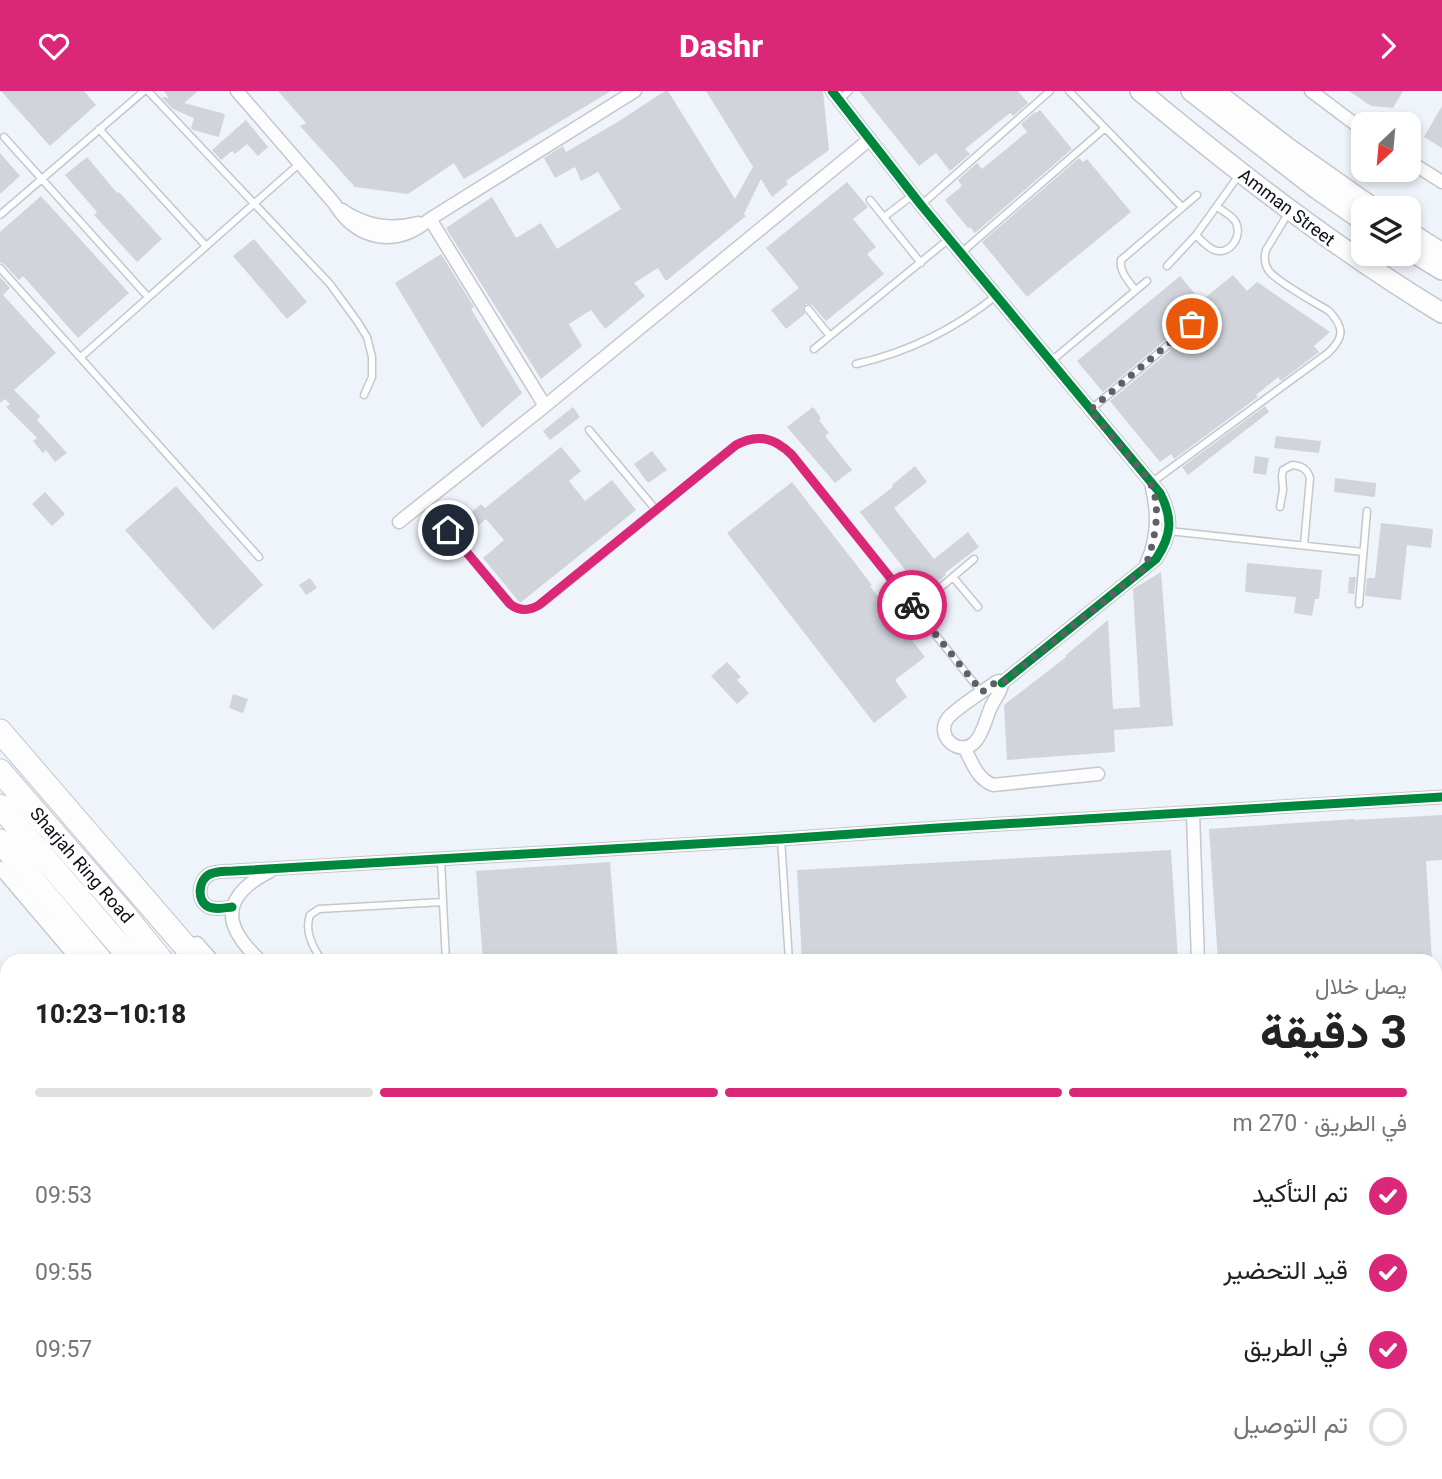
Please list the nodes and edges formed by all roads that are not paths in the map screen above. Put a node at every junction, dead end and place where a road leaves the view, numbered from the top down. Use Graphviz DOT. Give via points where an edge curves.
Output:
graph roads {
  1 [pos="146,91"];
  2 [pos="237,91"];
  3 [pos="635,91"];
  4 [pos="849,91"];
  5 [pos="1050,91"];
  6 [pos="1069,91"];
  7 [pos="1140,91"];
  8 [pos="1191,91"];
  9 [pos="1214,91"];
  10 [pos="1311,91"];
  11 [pos="835,96"];
  12 [pos="1351,121"];
  13 [pos="1105,128"];
  14 [pos="99,129"];
  15 [pos="4,137"];
  16 [pos="870,139"];
  17 [pos="299,164"];
  18 [pos="1421,169"];
  19 [pos="1241,173"];
  20 [pos="42,179"];
  21 [pos="1442,182"];
  22 [pos="1197,195"];
  23 [pos="1356,196"];
  24 [pos="870,200"];
  25 [pos="917,200"];
  26 [pos="254,204"];
  27 [pos="1182,207"];
  28 [pos="1217,207"];
  29 [pos="1290,211"];
  30 [pos="1351,212"];
  31 [pos="0,215"];
  32 [pos="884,218"];
  33 [pos="430,219"];
  34 [pos="1196,235"];
  35 [pos="949,239"];
  36 [pos="1421,240"];
  37 [pos="206,246"];
  38 [pos="961,253"];
  39 [pos="1442,253"];
  40 [pos="1421,257"];
  41 [pos="921,263"];
  42 [pos="1167,266"];
  43 [pos="0,268"];
  44 [pos="1442,270"];
  45 [pos="1147,281"];
  46 [pos="1135,290"];
  47 [pos="997,295"];
  48 [pos="148,297"];
  49 [pos="808,309"];
  50 [pos="1442,313"];
  51 [pos="1192,324"];
  52 [pos="830,336"];
  53 [pos="814,349"];
  54 [pos="80,357"];
  55 [pos="1050,362"];
  56 [pos="856,365"];
  57 [pos="365,395"];
  58 [pos="544,406"];
  59 [pos="1090,410"];
  60 [pos="589,430"];
  61 [pos="1151,483"];
  62 [pos="1280,507"];
  63 [pos="656,510"];
  64 [pos="1367,510"];
  65 [pos="399,522"];
  66 [pos="448,530"];
  67 [pos="1169,531"];
  68 [pos="1304,545"];
  69 [pos="1363,552"];
  70 [pos="260,557"];
  71 [pos="974,559"];
  72 [pos="1144,569"];
  73 [pos="953,577"];
  74 [pos="1359,604"];
  75 [pos="978,607"];
  76 [pos="915,609"];
  77 [pos="1002,683"];
  78 [pos="982,692"];
  79 [pos="0,731"];
  80 [pos="968,746"];
  81 [pos="0,771"];
  82 [pos="1098,774"];
  83 [pos="1442,797"];
  84 [pos="0,806"];
  85 [pos="1194,813"];
  86 [pos="781,839"];
  87 [pos="0,841"];
  88 [pos="441,859"];
  89 [pos="0,868"];
  90 [pos="276,869"];
  91 [pos="443,902"];
  92 [pos="232,907"];
  93 [pos="159,915"];
  94 [pos="73,954"];
  95 [pos="95,954"];
  96 [pos="127,954"];
  97 [pos="156,954"];
  98 [pos="192,954"];
  99 [pos="206,954"];
  100 [pos="254,954"];
  101 [pos="317,954"];
  102 [pos="446,954"];
  103 [pos="789,954"];
  104 [pos="1198,954"];
  1 -- 14 [label="lane"];
  1 -- 26 [label="lane"];
  2 -- 17 [label="street"];
  3 -- 33 [label="street"];
  4 -- 11 [label="lane"];
  5 -- 25 [label="lane"];
  6 -- 13 [label="lane"];
  7 -- 19 [label="main road, Amman Street"];
  8 -- 30 [label="main road, Amman Street"];
  9 -- 23 [label="main road"];
  10 -- 12 [label="street"];
  11 -- 16 [label="street"];
  13 -- 27 [label="lane"];
  13 -- 38 [label="lane"];
  14 -- 20 [label="lane"];
  14 -- 37 [label="lane"];
  15 -- 20 [label="lane"];
  16 -- 25 [label="street"];
  16 -- 58 [label="street"];
  17 -- 26 [label="lane"];
  17 -- 33 [label="street" via="334,203 358,219 387,227"];
  18 -- 21 [label="street"];
  19 -- 28 [label="lane"];
  19 -- 29 [label="main road, Amman Street"];
  20 -- 31 [label="lane"];
  20 -- 48 [label="lane"];
  22 -- 27 [label="lane"];
  24 -- 32 [label="lane"];
  25 -- 32 [label="lane"];
  25 -- 35 [label="street"];
  26 -- 37 [label="lane"];
  26 -- 57 [label="lane" via="330,284 367,337 372,377"];
  27 -- 46 [label="lane" via="1121,260 1122,272"];
  28 -- 34 [label="lane"];
  28 -- 34 [label="lane" via="1237,224 1233,244 1217,251"];
  29 -- 50 [label="main road, Amman Street"];
  29 -- 61 [label="lane" via="1266,250 1265,262 1270,273 1329,311 1341,327 1341,336 1328,353"];
  32 -- 41 [label="lane"];
  33 -- 58 [label="street"];
  34 -- 42 [label="lane"];
  35 -- 38 [label="street"];
  35 -- 41 [label="lane"];
  36 -- 39 [label="main road"];
  37 -- 48 [label="lane"];
  38 -- 47 [label="street"];
  40 -- 44 [label="main road"];
  41 -- 52 [label="lane"];
  43 -- 54 [label="lane"];
  45 -- 46 [label="lane"];
  46 -- 55 [label="lane"];
  47 -- 55 [label="street"];
  47 -- 56 [label="lane" via="920,345"];
  48 -- 54 [label="lane"];
  49 -- 52 [label="lane"];
  51 -- 59 [label="lane"];
  52 -- 53 [label="lane"];
  54 -- 70 [label="lane"];
  55 -- 59 [label="street"];
  58 -- 65 [label="street"];
  59 -- 61 [label="street"];
  60 -- 63 [label="lane"];
  61 -- 67 [label="street" via="1166,505"];
  61 -- 72 [label="street" via="1155,536"];
  62 -- 68 [label="lane" via="1283,470 1292,465 1303,468 1310,478"];
  63 -- 66 [label="lane" via="539,605 524,610 506,600"];
  63 -- 76 [label="lane" via="736,445 751,439 774,440 792,455"];
  64 -- 69 [label="lane"];
  67 -- 68 [label="lane"];
  67 -- 72 [label="street" via="1165,546"];
  68 -- 69 [label="lane"];
  69 -- 74 [label="lane"];
  71 -- 73 [label="lane"];
  72 -- 77 [label="street"];
  73 -- 75 [label="lane"];
  73 -- 76 [label="lane"];
  76 -- 78 [label="lane"];
  77 -- 78 [label="street"];
  77 -- 80 [label="street" via="978,739"];
  78 -- 80 [label="street" via="945,723 950,742 960,748"];
  79 -- 93 [label="highway"];
  80 -- 82 [label="street" via="982,779 993,785"];
  81 -- 97 [label="highway, Sharjah Ring Road"];
  83 -- 85 [label="street"];
  84 -- 96 [label="highway, Sharjah Ring Road"];
  85 -- 86 [label="street"];
  85 -- 104 [label="street"];
  86 -- 88 [label="street"];
  86 -- 103 [label="lane"];
  87 -- 95 [label="highway"];
  88 -- 90 [label="street"];
  88 -- 91 [label="lane"];
  89 -- 94 [label="street"];
  90 -- 92 [label="street" via="255,879"];
  90 -- 92 [label="street" via="209,874 200,891 205,904"];
  91 -- 101 [label="lane" via="319,909 310,915 308,926"];
  91 -- 102 [label="lane"];
  92 -- 100 [label="street" via="235,929"];
  93 -- 98 [label="highway"];
  93 -- 99 [label="street" via="181,928"];
}
